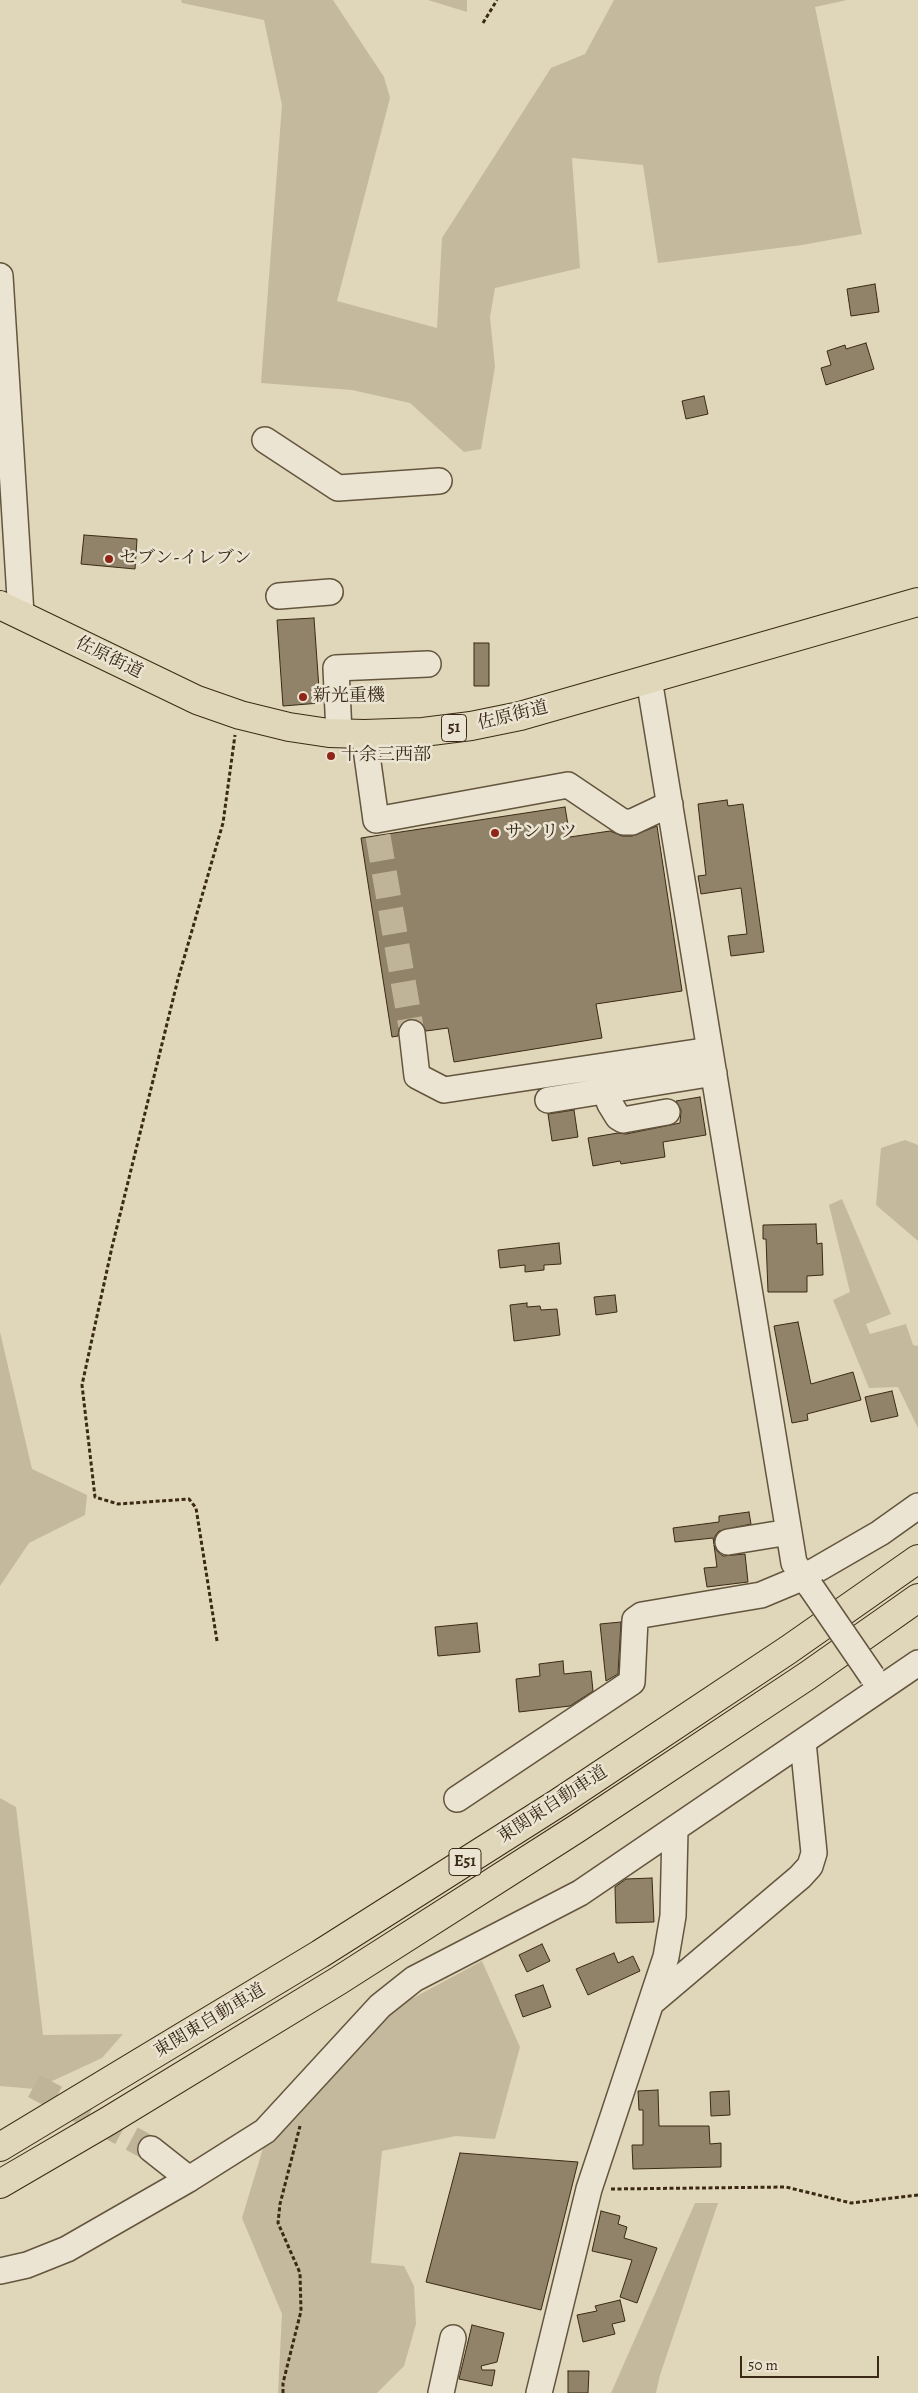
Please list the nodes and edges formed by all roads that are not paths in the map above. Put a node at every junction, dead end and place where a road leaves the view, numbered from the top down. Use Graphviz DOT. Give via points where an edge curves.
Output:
graph roads {
  1 [pos="0,276"];
  2 [pos="265,440"];
  3 [pos="439,481"];
  4 [pos="330,592"];
  5 [pos="280,596"];
  6 [pos="918,602"];
  7 [pos="10,609"];
  8 [pos="428,664"];
  9 [pos="649,679"];
  10 [pos="351,734"];
  11 [pos="670,804"];
  12 [pos="412,1033"];
  13 [pos="712,1062"];
  14 [pos="605,1091"];
  15 [pos="548,1100"];
  16 [pos="668,1112"];
  17 [pos="918,1506"];
  18 [pos="789,1532"];
  19 [pos="728,1542"];
  20 [pos="918,1559"];
  21 [pos="807,1582"];
  22 [pos="918,1598"];
  23 [pos="918,1663"];
  24 [pos="877,1682"];
  25 [pos="803,1742"];
  26 [pos="457,1799"];
  27 [pos="675,1830"];
  28 [pos="650,2004"];
  29 [pos="0,2146"];
  30 [pos="151,2149"];
  31 [pos="189,2180"];
  32 [pos="0,2184"];
  33 [pos="0,2271"];
  34 [pos="453,2338"];
  35 [pos="440,2393"];
  36 [pos="539,2393"];
  1 -- 7 [label="street"];
  2 -- 3 [label="street" via="338,488"];
  4 -- 5 [label="street"];
  6 -- 9 [label="highway, 佐原街道 / 51"];
  7 -- 10 [label="highway, 佐原街道 / 51" via="197,700 289,727"];
  8 -- 10 [label="street" via="336,668"];
  9 -- 10 [label="highway, 佐原街道 / 51" via="520,716 471,726"];
  9 -- 11 [label="street"];
  10 -- 11 [label="street" via="377,828 568,785 623,822 632,822"];
  11 -- 13 [label="street"];
  12 -- 13 [label="street" via="417,1076 444,1090"];
  13 -- 14 [label="street"];
  13 -- 18 [label="street"];
  14 -- 15 [label="street"];
  14 -- 16 [label="street" via="623,1120"];
  17 -- 21 [label="street"];
  18 -- 19 [label="street"];
  18 -- 21 [label="street" via="794,1563"];
  20 -- 29 [label="highway, 東関東自動車道 / E51" via="788,1650 549,1808 320,1954"];
  21 -- 24 [label="street, bridge"];
  21 -- 26 [label="street" via="761,1594 642,1615 635,1620 632,1682"];
  22 -- 32 [label="highway, 東関東自動車道 / E51" via="799,1682 346,1976"];
  23 -- 24 [label="street"];
  24 -- 25 [label="street"];
  25 -- 27 [label="street"];
  25 -- 28 [label="street" via="814,1853 810,1866"];
  27 -- 28 [label="street" via="673,1916 666,1957"];
  27 -- 31 [label="street" via="580,1893 414,1979 380,2006 265,2131"];
  28 -- 36 [label="street" via="589,2189"];
  30 -- 31 [label="street"];
  31 -- 33 [label="street" via="67,2249 27,2265"];
  34 -- 35 [label="street"];
}
